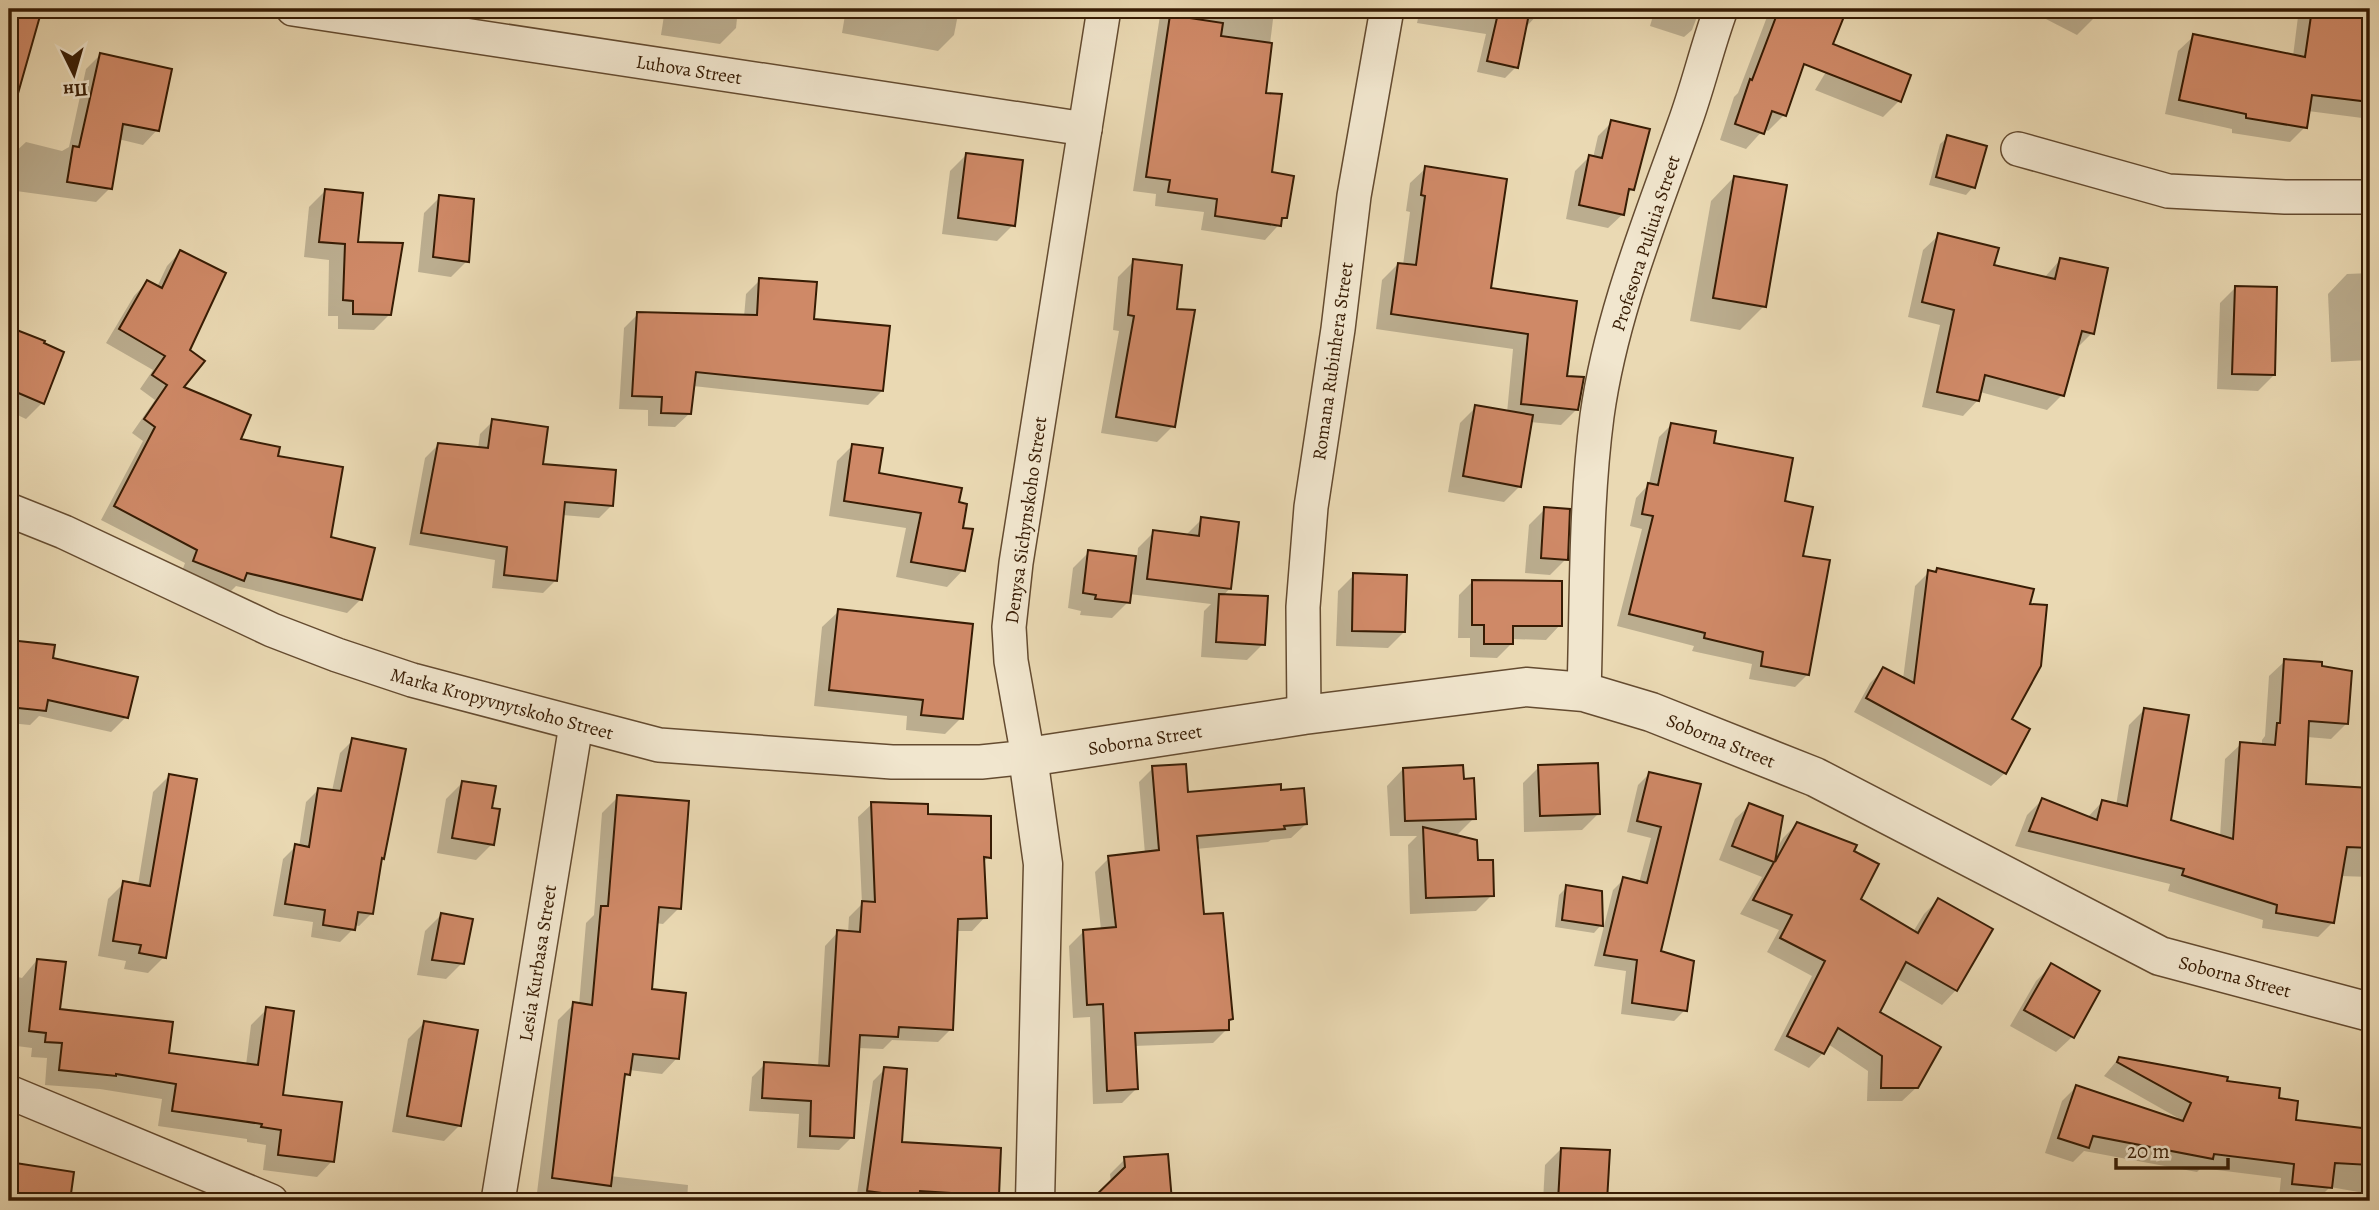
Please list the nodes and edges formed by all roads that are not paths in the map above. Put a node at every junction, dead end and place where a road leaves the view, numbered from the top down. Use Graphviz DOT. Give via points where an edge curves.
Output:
graph roads {
  1 [pos="293,9"];
  2 [pos="1104,9"];
  3 [pos="1387,9"];
  4 [pos="1721,9"];
  5 [pos="1085,129"];
  6 [pos="2018,149"];
  7 [pos="2370,197"];
  8 [pos="9,510"];
  9 [pos="1584,692"];
  10 [pos="1304,715"];
  11 [pos="576,725"];
  12 [pos="1028,757"];
  13 [pos="2370,1012"];
  14 [pos="9,1092"];
  15 [pos="271,1201"];
  16 [pos="498,1201"];
  17 [pos="1035,1201"];
  1 -- 5 [label="street, Luhova Street"];
  2 -- 5 [label="street, Denysa Sichynskoho Street"];
  3 -- 10 [label="street, Romana Rubinhera Street" via="1354,196 1311,507 1303,607"];
  4 -- 9 [label="street, Profesora Puliuia Street" via="1623,297 1606,364 1589,520"];
  5 -- 12 [label="street, Denysa Sichynskoho Street" via="1009,627"];
  6 -- 7 [label="street" via="2168,191"];
  8 -- 11 [label="street, Marka Kropyvnytskoho Street" via="337,655"];
  9 -- 10 [label="street, Soborna Street" via="1526,687"];
  9 -- 13 [label="street, Soborna Street" via="1651,712 1815,777 2160,956"];
  10 -- 12 [label="street, Soborna Street"];
  11 -- 12 [label="street, Marka Kropyvnytskoho Street" via="659,745 775,754 892,762"];
  11 -- 16 [label="street, Lesia Kurbasa Street"];
  12 -- 17 [label="street, Denysa Sichynskoho Street" via="1043,864"];
  14 -- 15 [label="street"];
}
